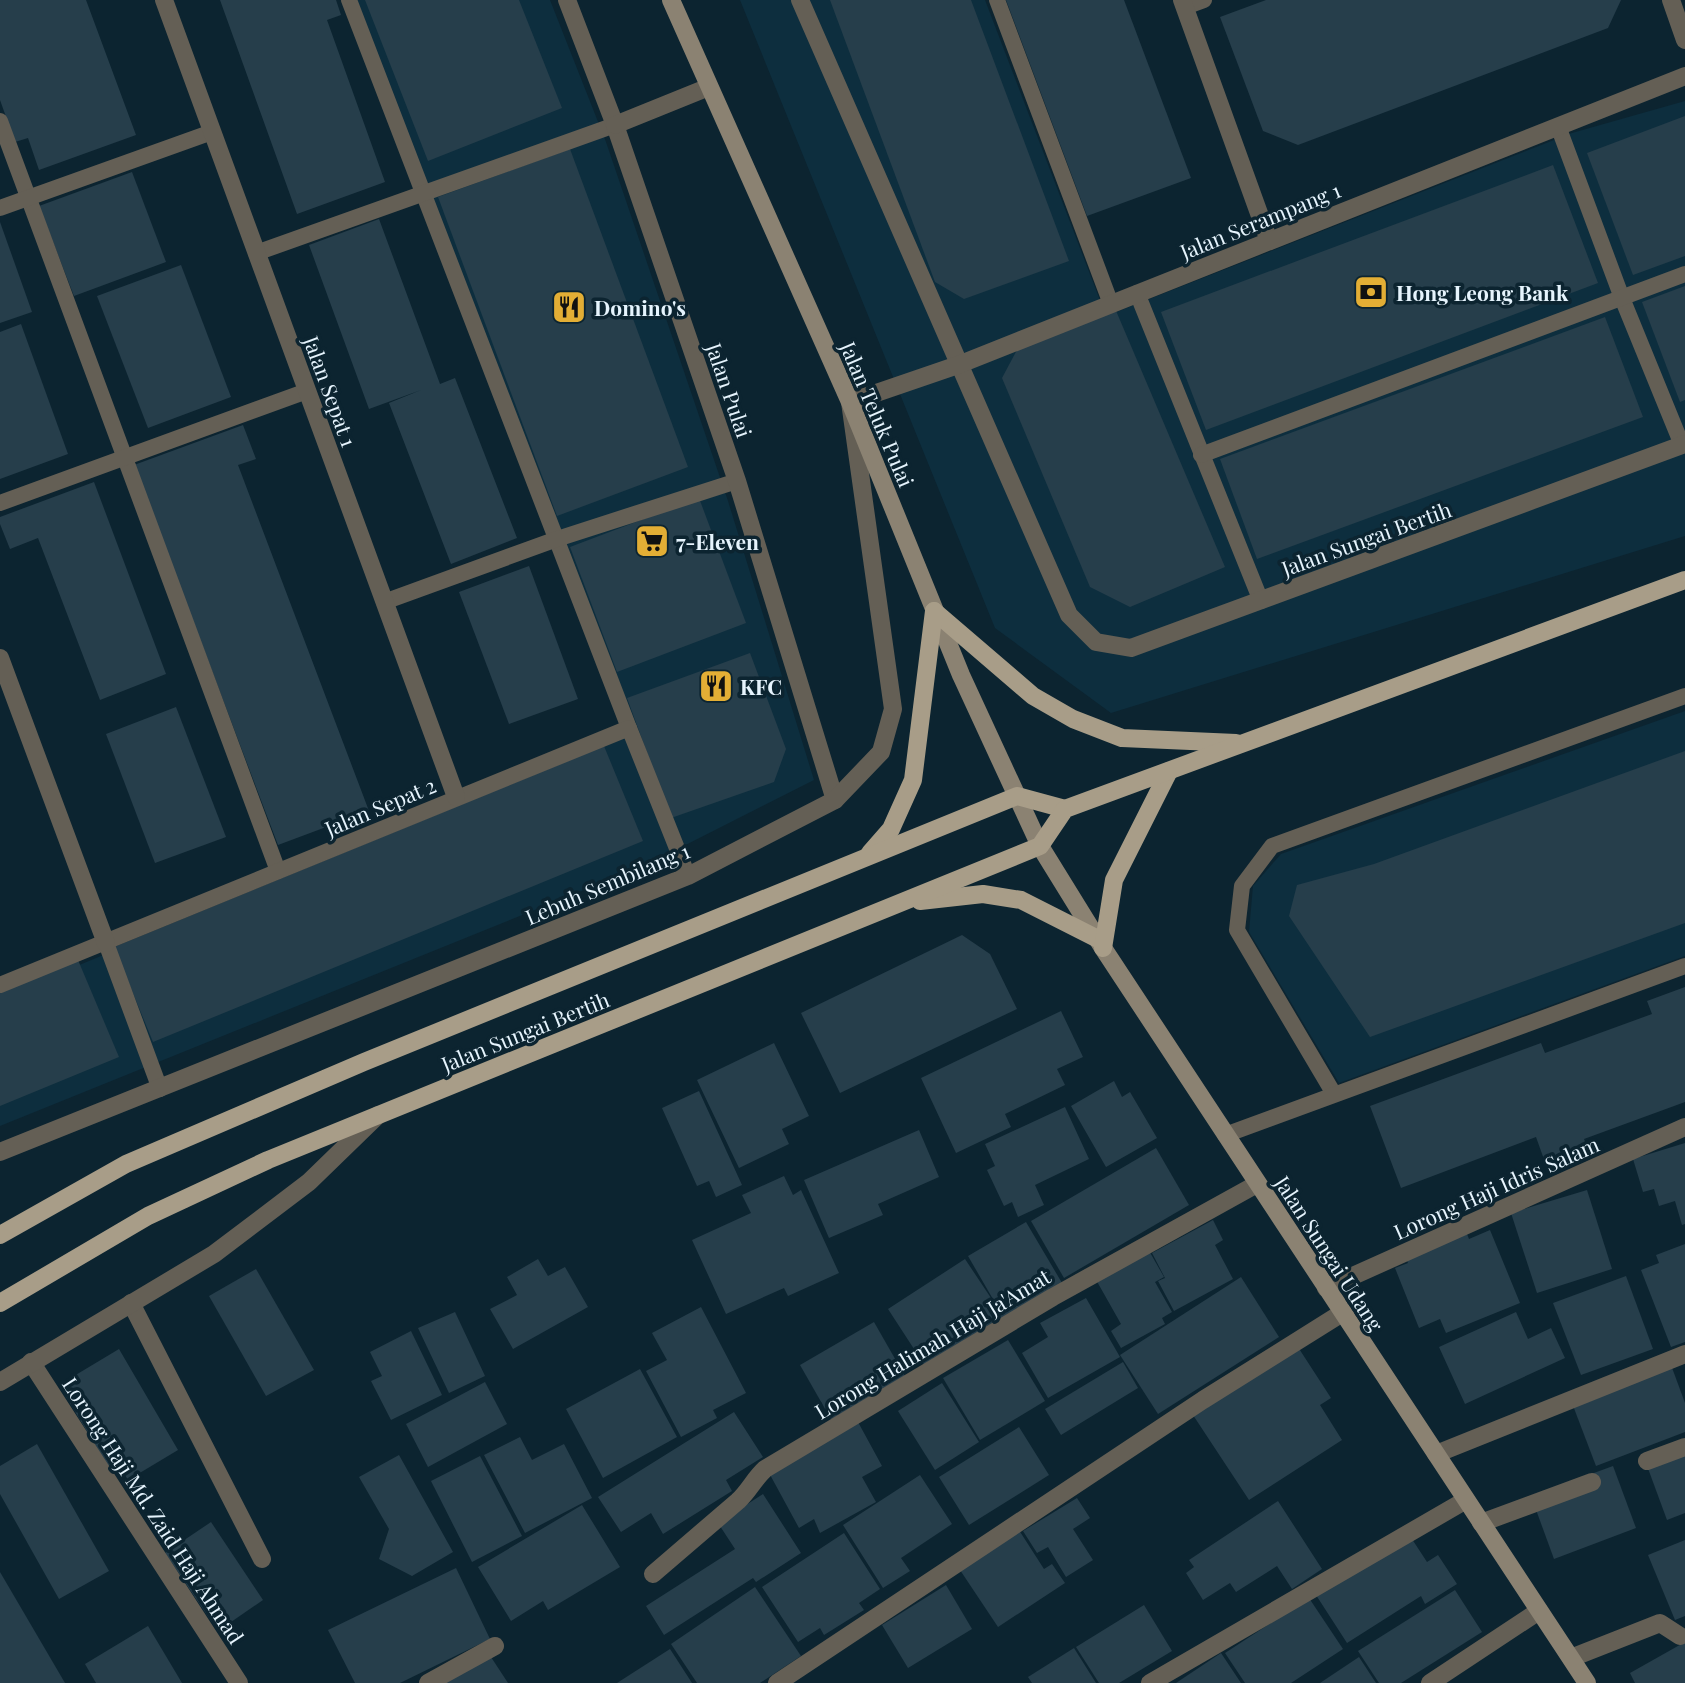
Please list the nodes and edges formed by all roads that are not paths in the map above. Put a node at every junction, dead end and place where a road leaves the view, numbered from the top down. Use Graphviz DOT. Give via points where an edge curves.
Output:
graph roads {
  1 [pos="163,0"];
  2 [pos="349,0"];
  3 [pos="566,0"];
  4 [pos="671,0"];
  5 [pos="800,0"];
  6 [pos="997,0"];
  7 [pos="1204,0"];
  8 [pos="1671,0"];
  9 [pos="1183,4"];
  10 [pos="1685,40"];
  11 [pos="1685,76"];
  12 [pos="709,87"];
  13 [pos="0,121"];
  14 [pos="615,125"];
  15 [pos="1558,126"];
  16 [pos="212,132"];
  17 [pos="422,194"];
  18 [pos="28,198"];
  19 [pos="0,208"];
  20 [pos="1269,241"];
  21 [pos="256,253"];
  22 [pos="1685,274"];
  23 [pos="1138,293"];
  24 [pos="1622,298"];
  25 [pos="1111,304"];
  26 [pos="958,365"];
  27 [pos="307,391"];
  28 [pos="850,402"];
  29 [pos="1683,444"];
  30 [pos="1201,455"];
  31 [pos="125,457"];
  32 [pos="737,481"];
  33 [pos="0,503"];
  34 [pos="557,539"];
  35 [pos="1685,580"];
  36 [pos="1261,601"];
  37 [pos="384,602"];
  38 [pos="934,611"];
  39 [pos="0,658"];
  40 [pos="1685,696"];
  41 [pos="629,728"];
  42 [pos="1245,743"];
  43 [pos="1168,771"];
  44 [pos="1017,796"];
  45 [pos="456,797"];
  46 [pos="835,800"];
  47 [pos="1065,809"];
  48 [pos="1040,846"];
  49 [pos="865,857"];
  50 [pos="278,871"];
  51 [pos="688,876"];
  52 [pos="890,907"];
  53 [pos="106,943"];
  54 [pos="1100,944"];
  55 [pos="1685,966"];
  56 [pos="0,985"];
  57 [pos="160,1089"];
  58 [pos="1334,1094"];
  59 [pos="378,1115"];
  60 [pos="1685,1127"];
  61 [pos="1225,1135"];
  62 [pos="0,1152"];
  63 [pos="1258,1184"];
  64 [pos="0,1235"];
  65 [pos="1326,1288"];
  66 [pos="0,1303"];
  67 [pos="131,1303"];
  68 [pos="1342,1313"];
  69 [pos="1685,1354"];
  70 [pos="31,1362"];
  71 [pos="0,1382"];
  72 [pos="1685,1447"];
  73 [pos="1436,1454"];
  74 [pos="1647,1461"];
  75 [pos="1592,1482"];
  76 [pos="1465,1500"];
  77 [pos="1481,1523"];
  78 [pos="262,1559"];
  79 [pos="653,1574"];
  80 [pos="1539,1611"];
  81 [pos="1680,1636"];
  82 [pos="495,1646"];
  83 [pos="1571,1658"];
  84 [pos="1585,1682"];
  85 [pos="239,1683"];
  86 [pos="428,1683"];
  87 [pos="777,1683"];
  88 [pos="1150,1683"];
  89 [pos="1430,1683"];
  1 -- 16 [label="street, Jalan Sepat 1"];
  2 -- 17 [label="lane"];
  3 -- 14 [label="street, Jalan Pulai"];
  4 -- 12 [label="street, Jalan Teluk Pulai"];
  5 -- 26 [label="street"];
  6 -- 25 [label="lane"];
  7 -- 9 [label="lane"];
  8 -- 10 [label="street"];
  9 -- 20 [label="street"];
  11 -- 15 [label="street, Jalan Serampang 1"];
  12 -- 14 [label="street"];
  12 -- 28 [label="street, Jalan Teluk Pulai"];
  13 -- 18 [label="lane"];
  14 -- 17 [label="lane"];
  14 -- 32 [label="street, Jalan Pulai"];
  15 -- 20 [label="street, Jalan Serampang 1"];
  15 -- 24 [label="lane"];
  16 -- 18 [label="lane"];
  16 -- 21 [label="street, Jalan Sepat 1"];
  17 -- 21 [label="lane"];
  17 -- 34 [label="lane"];
  18 -- 19 [label="lane"];
  18 -- 31 [label="lane"];
  20 -- 23 [label="street, Jalan Serampang 1"];
  21 -- 27 [label="street, Jalan Sepat 1"];
  22 -- 24 [label="lane"];
  23 -- 25 [label="street, Jalan Serampang 1"];
  23 -- 30 [label="lane"];
  24 -- 29 [label="lane"];
  24 -- 30 [label="lane"];
  25 -- 26 [label="street, Jalan Serampang 1"];
  26 -- 28 [label="street, Jalan Serampang 1"];
  26 -- 36 [label="street, Jalan Sungai Bertih" via="1069,615 1096,642 1130,648"];
  27 -- 31 [label="lane"];
  27 -- 37 [label="street, Jalan Sepat 1"];
  28 -- 38 [label="street, Jalan Teluk Pulai"];
  28 -- 46 [label="street, Lebuh Sembilang 1" via="893,709 881,752"];
  29 -- 36 [label="street, Jalan Sungai Bertih"];
  30 -- 36 [label="lane"];
  31 -- 33 [label="lane"];
  31 -- 50 [label="lane"];
  32 -- 34 [label="lane"];
  32 -- 46 [label="street, Jalan Pulai"];
  34 -- 37 [label="lane"];
  34 -- 41 [label="lane"];
  35 -- 42 [label="main road"];
  37 -- 45 [label="street, Jalan Sepat 1"];
  38 -- 42 [label="main road" via="1033,696 1073,719 1122,738"];
  38 -- 44 [label="street, Jalan Teluk Pulai"];
  38 -- 49 [label="main road" via="913,780 891,829"];
  39 -- 53 [label="street"];
  40 -- 58 [label="lane" via="1272,846 1242,886 1237,930"];
  41 -- 45 [label="lane, Jalan Sepat 2"];
  41 -- 51 [label="lane"];
  42 -- 43 [label="main road"];
  43 -- 47 [label="main road"];
  43 -- 54 [label="main road" via="1114,880"];
  44 -- 47 [label="main road"];
  44 -- 48 [label="street, Jalan Teluk Pulai"];
  44 -- 49 [label="main road, Jalan Sungai Bertih"];
  45 -- 50 [label="lane, Jalan Sepat 2"];
  46 -- 51 [label="street, Lebuh Sembilang 1"];
  47 -- 48 [label="main road"];
  48 -- 52 [label="main road, Jalan Sungai Bertih"];
  48 -- 54 [label="street, Jalan Sungai Udang"];
  49 -- 64 [label="main road, Jalan Sungai Bertih" via="126,1164"];
  50 -- 53 [label="lane, Jalan Sepat 2"];
  51 -- 57 [label="street, Lebuh Sembilang 1"];
  52 -- 54 [label="main road" via="983,894 1021,900"];
  52 -- 59 [label="main road, Jalan Sungai Bertih"];
  53 -- 56 [label="lane, Jalan Sepat 2"];
  53 -- 57 [label="lane"];
  54 -- 61 [label="street, Jalan Sungai Udang"];
  55 -- 58 [label="lane"];
  57 -- 62 [label="street, Lebuh Sembilang 1"];
  58 -- 61 [label="lane"];
  59 -- 66 [label="main road, Jalan Sungai Bertih" via="148,1216"];
  59 -- 67 [label="street" via="309,1182 214,1254"];
  60 -- 65 [label="street, Lorong Haji Idris Salam"];
  61 -- 63 [label="street, Jalan Sungai Udang"];
  63 -- 65 [label="street, Jalan Sungai Udang"];
  63 -- 79 [label="street, Lorong Halimah Haji Ja'Amat" via="1053,1297 765,1469 747,1493"];
  65 -- 68 [label="street, Jalan Sungai Udang"];
  67 -- 70 [label="street"];
  67 -- 78 [label="street"];
  68 -- 73 [label="street, Jalan Sungai Udang"];
  68 -- 87 [label="street"];
  69 -- 73 [label="street"];
  70 -- 71 [label="street"];
  70 -- 85 [label="street, Lorong Haji Md. Zaid Haji Ahmad"];
  72 -- 74 [label="street"];
  73 -- 76 [label="street, Jalan Sungai Udang"];
  75 -- 77 [label="street"];
  76 -- 77 [label="street, Jalan Sungai Udang"];
  76 -- 88 [label="street"];
  77 -- 80 [label="street, Jalan Sungai Udang"];
  80 -- 83 [label="street, Jalan Sungai Udang"];
  80 -- 89 [label="street"];
  81 -- 83 [label="street" via="1660,1623"];
  82 -- 86 [label="street"];
  83 -- 84 [label="street, Jalan Sungai Udang"];
}
